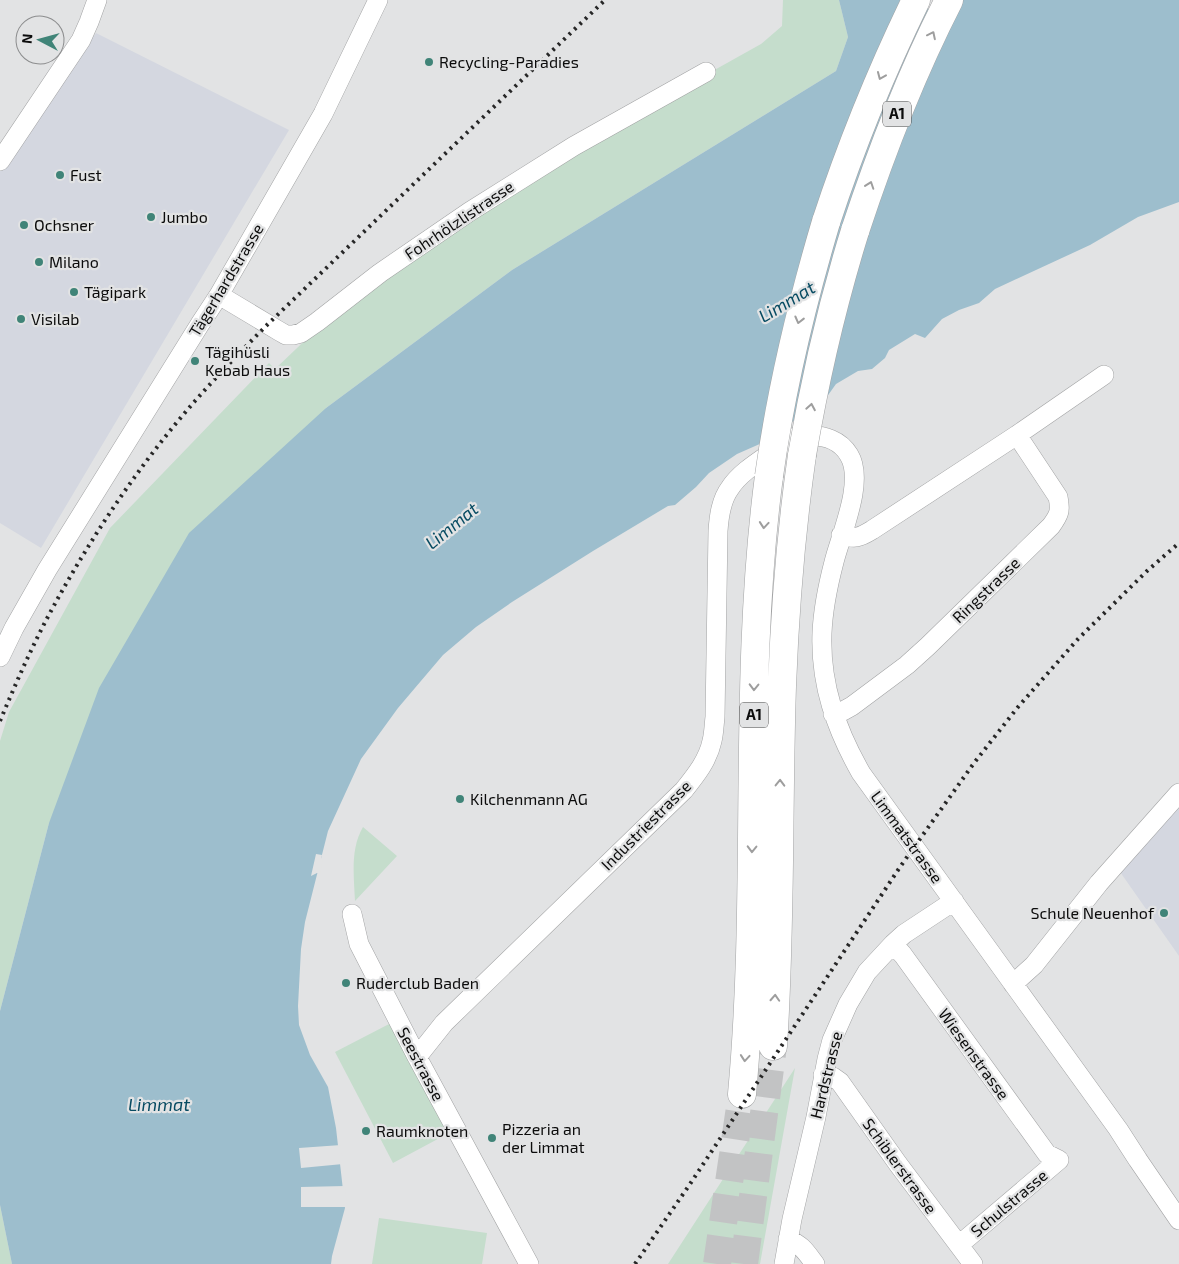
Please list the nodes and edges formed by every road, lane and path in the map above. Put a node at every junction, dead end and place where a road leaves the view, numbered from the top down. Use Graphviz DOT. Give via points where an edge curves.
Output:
graph roads {
  1 [pos="97,0"];
  2 [pos="378,0"];
  3 [pos="916,0"];
  4 [pos="949,0"];
  5 [pos="706,72"];
  6 [pos="0,160"];
  7 [pos="219,295"];
  8 [pos="1104,375"];
  9 [pos="1016,435"];
  10 [pos="798,446"];
  11 [pos="841,535"];
  12 [pos="7,624"];
  13 [pos="0,657"];
  14 [pos="834,714"];
  15 [pos="1179,793"];
  16 [pos="954,902"];
  17 [pos="352,914"];
  18 [pos="893,944"];
  19 [pos="1013,984"];
  20 [pos="773,1046"];
  21 [pos="417,1057"];
  22 [pos="823,1075"];
  23 [pos="742,1094"];
  24 [pos="1059,1160"];
  25 [pos="1179,1220"];
  26 [pos="788,1239"];
  27 [pos="959,1245"];
  28 [pos="529,1264"];
  29 [pos="784,1264"];
  30 [pos="815,1264"];
  31 [pos="973,1264"];
  1 -- 6 [label="street" via="80,40"];
  2 -- 7 [label="street, Tägerhardstrasse" via="323,114"];
  3 -- 23 [label="highway, A1, one-way, bridge" via="860,125 837,189 807,289 778,420 756,625 750,988"];
  10 -- 4 [label="highway, A1, one-way, bridge" via="836,296 876,167"];
  5 -- 7 [label="street, Fohrhölzlistrasse" via="574,146 477,207 380,273 301,333 286,335"];
  7 -- 12 [label="street, Tägerhardstrasse" via="46,570"];
  8 -- 9 [label="street"];
  9 -- 11 [label="street" via="862,536"];
  9 -- 14 [label="street, Ringstrasse" via="1058,497 1058,517 907,665 852,706"];
  10 -- 11 [label="street, Limmatstrasse" via="812,436 831,440 843,447 851,458 855,470 854,484"];
  20 -- 10 [label="highway, A1, one-way" via="784,646"];
  10 -- 21 [label="street, Industriestrasse" via="766,456 736,480 720,510 715,717 712,741 697,774 444,1022"];
  11 -- 14 [label="street, Limmatstrasse" via="822,632 824,673"];
  12 -- 13 [label="street, Tägerhardstrasse"];
  14 -- 16 [label="street, Limmatstrasse" via="842,738 861,773"];
  15 -- 19 [label="street" via="1099,883 1034,965"];
  16 -- 18 [label="street, Hardstrasse"];
  16 -- 19 [label="street, Limmatstrasse"];
  17 -- 21 [label="street, Seestrasse" via="359,944"];
  18 -- 22 [label="street, Hardstrasse" via="867,972 848,1004 832,1040"];
  18 -- 24 [label="street, Wiesenstrasse" via="1047,1154"];
  19 -- 25 [label="street, Limmatstrasse"];
  21 -- 28 [label="street, Seestrasse"];
  22 -- 26 [label="street, Hardstrasse"];
  22 -- 27 [label="street, Schiblerstrasse" via="840,1082"];
  24 -- 27 [label="street, Schulstrasse"];
  26 -- 29 [label="street, Hardstrasse"];
  26 -- 30 [label="street" via="803,1248"];
  27 -- 31 [label="street, Schiblerstrasse"];
}
